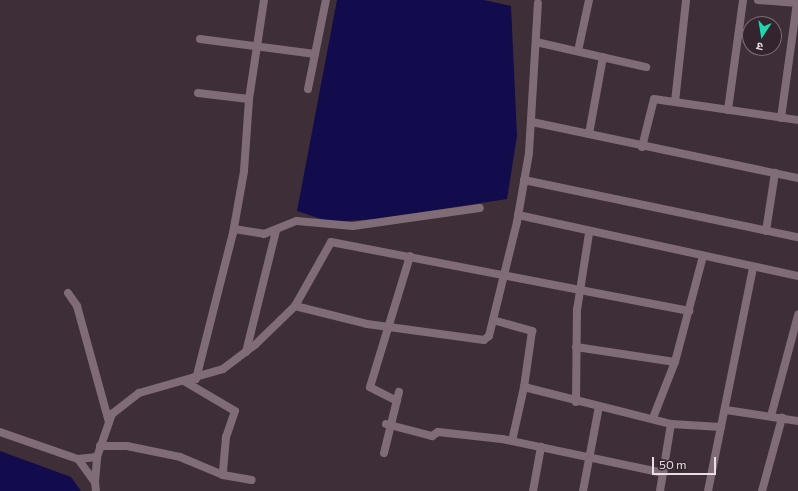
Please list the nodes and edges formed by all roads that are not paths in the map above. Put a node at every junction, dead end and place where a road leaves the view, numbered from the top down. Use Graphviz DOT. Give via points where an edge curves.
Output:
graph roads {
  1 [pos="264,0"];
  2 [pos="326,0"];
  3 [pos="589,0"];
  4 [pos="686,0"];
  5 [pos="743,0"];
  6 [pos="758,0"];
  7 [pos="797,3"];
  8 [pos="538,4"];
  9 [pos="796,37"];
  10 [pos="200,39"];
  11 [pos="536,42"];
  12 [pos="257,47"];
  13 [pos="578,51"];
  14 [pos="315,54"];
  15 [pos="604,57"];
  16 [pos="646,66"];
  17 [pos="308,89"];
  18 [pos="198,93"];
  19 [pos="249,99"];
  20 [pos="675,102"];
  21 [pos="728,110"];
  22 [pos="780,118"];
  23 [pos="798,120"];
  24 [pos="532,122"];
  25 [pos="590,134"];
  26 [pos="642,147"];
  27 [pos="775,173"];
  28 [pos="798,178"];
  29 [pos="524,180"];
  30 [pos="480,208"];
  31 [pos="518,216"];
  32 [pos="234,228"];
  33 [pos="276,231"];
  34 [pos="766,231"];
  35 [pos="589,233"];
  36 [pos="798,237"];
  37 [pos="410,256"];
  38 [pos="703,256"];
  39 [pos="753,267"];
  40 [pos="504,276"];
  41 [pos="798,276"];
  42 [pos="580,292"];
  43 [pos="68,293"];
  44 [pos="295,306"];
  45 [pos="688,311"];
  46 [pos="798,315"];
  47 [pos="493,320"];
  48 [pos="387,325"];
  49 [pos="576,347"];
  50 [pos="246,352"];
  51 [pos="676,362"];
  52 [pos="196,379"];
  53 [pos="184,381"];
  54 [pos="524,387"];
  55 [pos="399,392"];
  56 [pos="397,401"];
  57 [pos="576,402"];
  58 [pos="599,406"];
  59 [pos="726,410"];
  60 [pos="771,416"];
  61 [pos="653,418"];
  62 [pos="782,418"];
  63 [pos="798,420"];
  64 [pos="109,422"];
  65 [pos="389,424"];
  66 [pos="671,424"];
  67 [pos="721,427"];
  68 [pos="0,432"];
  69 [pos="512,441"];
  70 [pos="100,446"];
  71 [pos="541,447"];
  72 [pos="384,454"];
  73 [pos="97,456"];
  74 [pos="589,457"];
  75 [pos="78,459"];
  76 [pos="662,473"];
  77 [pos="224,475"];
  78 [pos="252,480"];
  79 [pos="95,482"];
  80 [pos="96,491"];
  81 [pos="533,491"];
  82 [pos="583,491"];
  83 [pos="660,491"];
  84 [pos="708,491"];
  85 [pos="762,491"];
  1 -- 12 [label="street"];
  2 -- 14 [label="street"];
  3 -- 13 [label="street"];
  4 -- 20 [label="street"];
  5 -- 21 [label="street"];
  6 -- 7 [label="street"];
  7 -- 9 [label="street"];
  8 -- 11 [label="street"];
  9 -- 22 [label="street"];
  10 -- 12 [label="street"];
  11 -- 13 [label="street"];
  11 -- 24 [label="street"];
  12 -- 14 [label="street"];
  12 -- 19 [label="street"];
  13 -- 15 [label="street"];
  14 -- 17 [label="street"];
  15 -- 16 [label="street"];
  15 -- 25 [label="street"];
  18 -- 19 [label="street"];
  19 -- 32 [label="street" via="244,171"];
  20 -- 21 [label="street"];
  20 -- 26 [label="street" via="654,99"];
  21 -- 22 [label="street"];
  22 -- 23 [label="street"];
  24 -- 25 [label="street"];
  24 -- 29 [label="street"];
  25 -- 26 [label="street"];
  26 -- 27 [label="street"];
  27 -- 28 [label="street"];
  27 -- 34 [label="street"];
  29 -- 31 [label="street"];
  29 -- 34 [label="street"];
  30 -- 33 [label="street" via="353,226 297,222"];
  31 -- 35 [label="street"];
  31 -- 40 [label="street"];
  32 -- 33 [label="street" via="264,234"];
  32 -- 52 [label="street"];
  33 -- 50 [label="street"];
  34 -- 36 [label="street"];
  35 -- 38 [label="street"];
  35 -- 42 [label="street"];
  37 -- 40 [label="street"];
  37 -- 44 [label="street" via="331,242"];
  37 -- 48 [label="street"];
  38 -- 39 [label="street"];
  38 -- 45 [label="street"];
  39 -- 41 [label="street"];
  39 -- 59 [label="street" via="726,395"];
  40 -- 42 [label="street"];
  40 -- 47 [label="street"];
  42 -- 45 [label="street"];
  42 -- 49 [label="street"];
  43 -- 64 [label="street" via="77,306"];
  44 -- 48 [label="street" via="367,324"];
  44 -- 50 [label="street"];
  45 -- 51 [label="street"];
  46 -- 60 [label="street"];
  47 -- 48 [label="street" via="489,336 484,340"];
  47 -- 54 [label="street" via="532,332"];
  48 -- 56 [label="street" via="370,386"];
  49 -- 51 [label="street"];
  49 -- 57 [label="street"];
  50 -- 52 [label="street" via="223,369"];
  51 -- 61 [label="street"];
  52 -- 53 [label="street"];
  53 -- 64 [label="street" via="139,393 112,414"];
  53 -- 77 [label="street" via="235,411 226,438"];
  54 -- 57 [label="street"];
  54 -- 69 [label="street"];
  55 -- 56 [label="street"];
  56 -- 65 [label="street"];
  57 -- 58 [label="street"];
  58 -- 61 [label="street"];
  58 -- 74 [label="street"];
  59 -- 60 [label="street"];
  59 -- 67 [label="street"];
  60 -- 62 [label="street"];
  61 -- 66 [label="street"];
  62 -- 63 [label="street"];
  62 -- 85 [label="street"];
  64 -- 70 [label="street"];
  65 -- 69 [label="street" via="432,436 438,432"];
  65 -- 72 [label="street"];
  66 -- 67 [label="street"];
  66 -- 76 [label="street"];
  67 -- 84 [label="street"];
  68 -- 75 [label="street"];
  69 -- 71 [label="street"];
  70 -- 73 [label="street"];
  70 -- 77 [label="street" via="127,446 180,457"];
  71 -- 74 [label="street"];
  71 -- 81 [label="street"];
  73 -- 75 [label="street"];
  73 -- 79 [label="street"];
  74 -- 76 [label="street"];
  74 -- 82 [label="street"];
  75 -- 79 [label="street"];
  76 -- 83 [label="street"];
  77 -- 78 [label="street"];
  79 -- 80 [label="street"];
}
